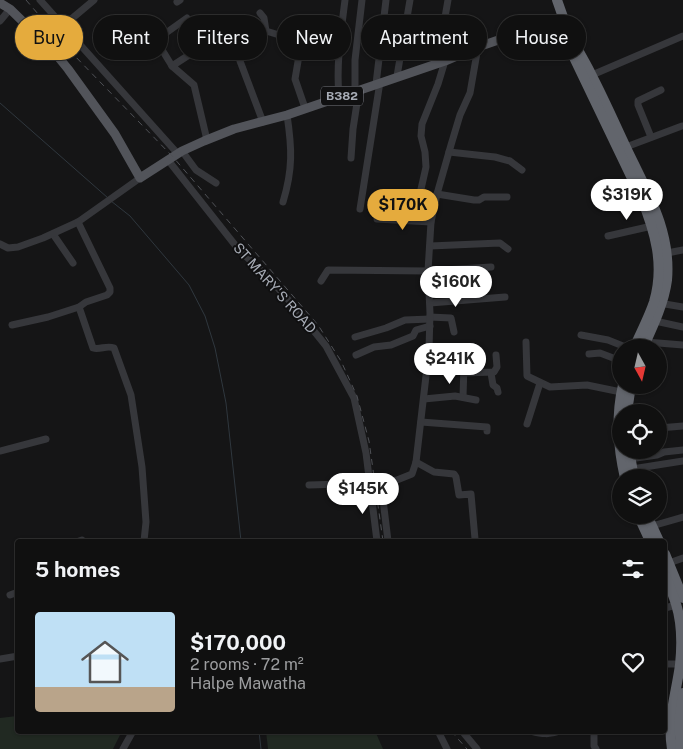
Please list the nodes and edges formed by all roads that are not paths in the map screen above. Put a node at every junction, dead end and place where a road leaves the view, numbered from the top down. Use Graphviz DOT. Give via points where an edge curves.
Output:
graph roads {
  1 [pos="40,0"];
  2 [pos="94,0"];
  3 [pos="345,0"];
  4 [pos="362,0"];
  5 [pos="386,0"];
  6 [pos="410,0"];
  7 [pos="448,0"];
  8 [pos="550,0"];
  9 [pos="557,0"];
  10 [pos="0,3"];
  11 [pos="10,10"];
  12 [pos="53,15"];
  13 [pos="76,15"];
  14 [pos="558,15"];
  15 [pos="560,15"];
  16 [pos="0,21"];
  17 [pos="178,23"];
  18 [pos="267,30"];
  19 [pos="683,36"];
  20 [pos="83,48"];
  21 [pos="181,60"];
  22 [pos="446,60"];
  23 [pos="476,60"];
  24 [pos="579,60"];
  25 [pos="584,60"];
  26 [pos="240,62"];
  27 [pos="441,62"];
  28 [pos="172,66"];
  29 [pos="592,75"];
  30 [pos="397,76"];
  31 [pos="378,83"];
  32 [pos="357,90"];
  33 [pos="661,90"];
  34 [pos="339,97"];
  35 [pos="305,108"];
  36 [pos="287,114"];
  37 [pos="263,122"];
  38 [pos="682,126"];
  39 [pos="651,137"];
  40 [pos="207,140"];
  41 [pos="626,147"];
  42 [pos="180,152"];
  43 [pos="449,152"];
  44 [pos="351,158"];
  45 [pos="168,160"];
  46 [pos="522,170"];
  47 [pos="140,178"];
  48 [pos="216,183"];
  49 [pos="437,194"];
  50 [pos="507,196"];
  51 [pos="282,202"];
  52 [pos="360,209"];
  53 [pos="377,219"];
  54 [pos="414,220"];
  55 [pos="78,222"];
  56 [pos="431,222"];
  57 [pos="652,226"];
  58 [pos="53,234"];
  59 [pos="608,236"];
  60 [pos="0,244"];
  61 [pos="430,246"];
  62 [pos="508,249"];
  63 [pos="683,250"];
  64 [pos="667,253"];
  65 [pos="73,263"];
  66 [pos="491,267"];
  67 [pos="428,271"];
  68 [pos="321,280"];
  69 [pos="505,297"];
  70 [pos="658,302"];
  71 [pos="430,303"];
  72 [pos="79,306"];
  73 [pos="683,306"];
  74 [pos="430,321"];
  75 [pos="654,321"];
  76 [pos="12,325"];
  77 [pos="683,327"];
  78 [pos="454,332"];
  79 [pos="581,335"];
  80 [pos="355,337"];
  81 [pos="642,339"];
  82 [pos="643,339"];
  83 [pos="526,342"];
  84 [pos="612,342"];
  85 [pos="668,345"];
  86 [pos="683,345"];
  87 [pos="589,354"];
  88 [pos="356,355"];
  89 [pos="496,355"];
  90 [pos="612,358"];
  91 [pos="491,373"];
  92 [pos="540,383"];
  93 [pos="612,388"];
  94 [pos="498,392"];
  95 [pos="621,394"];
  96 [pos="463,397"];
  97 [pos="424,399"];
  98 [pos="476,400"];
  99 [pos="421,422"];
  100 [pos="527,424"];
  101 [pos="683,426"];
  102 [pos="667,427"];
  103 [pos="487,431"];
  104 [pos="46,439"];
  105 [pos="683,450"];
  106 [pos="0,451"];
  107 [pos="683,461"];
  108 [pos="416,462"];
  109 [pos="630,467"];
  110 [pos="369,483"];
  111 [pos="381,483"];
  112 [pos="308,485"];
  113 [pos="683,517"];
  114 [pos="642,524"];
  115 [pos="652,526"];
  116 [pos="144,539"];
  117 [pos="377,539"];
  118 [pos="388,539"];
  119 [pos="475,539"];
  120 [pos="649,539"];
  121 [pos="658,539"];
  122 [pos="667,558"];
  123 [pos="683,558"];
  124 [pos="667,578"];
  125 [pos="680,601"];
  126 [pos="667,607"];
  127 [pos="15,656"];
  128 [pos="0,659"];
  129 [pos="667,664"];
  130 [pos="680,664"];
  131 [pos="683,693"];
  132 [pos="131,734"];
  133 [pos="440,734"];
  134 [pos="464,734"];
  135 [pos="594,734"];
  136 [pos="123,749"];
  137 [pos="447,749"];
  138 [pos="477,749"];
  139 [pos="596,749"];
  140 [pos="672,749"];
  141 [pos="680,749"];
  1 -- 12 [label="street"];
  2 -- 13 [label="street"];
  3 -- 34 [label="street" via="339,40"];
  4 -- 32 [label="street" via="355,60"];
  5 -- 31 [label="street"];
  6 -- 30 [label="street"];
  7 -- 27 [label="street"];
  8 -- 14 [label="highway"];
  9 -- 15 [label="highway"];
  10 -- 11 [label="main road"];
  11 -- 16 [label="street"];
  11 -- 47 [label="main road" via="68,69 115,134"];
  17 -- 28 [label="street" via="154,38"];
  18 -- 35 [label="street" via="300,41 295,79"];
  19 -- 29 [label="street"];
  20 -- 42 [label="street"];
  21 -- 28 [label="street"];
  22 -- 27 [label="main road, B382"];
  23 -- 43 [label="street" via="470,93"];
  24 -- 57 [label="highway"];
  25 -- 29 [label="highway"];
  26 -- 37 [label="street"];
  27 -- 30 [label="main road, B382"];
  27 -- 54 [label="street" via="438,84 422,124 426,167"];
  28 -- 40 [label="street" via="194,85"];
  29 -- 41 [label="highway"];
  30 -- 31 [label="main road, B382"];
  31 -- 32 [label="main road, B382"];
  31 -- 52 [label="street"];
  32 -- 34 [label="main road, B382"];
  32 -- 44 [label="street"];
  33 -- 39 [label="street" via="638,101"];
  34 -- 35 [label="main road, B382"];
  35 -- 36 [label="main road, B382"];
  36 -- 37 [label="main road, B382"];
  36 -- 51 [label="street" via="291,167"];
  37 -- 40 [label="main road, B382"];
  38 -- 39 [label="street"];
  39 -- 41 [label="street"];
  40 -- 42 [label="main road, B382"];
  41 -- 64 [label="highway" via="661,224"];
  42 -- 45 [label="main road, B382"];
  42 -- 48 [label="street" via="196,170"];
  43 -- 46 [label="street" via="495,157 510,161"];
  43 -- 49 [label="street"];
  45 -- 47 [label="main road, B382"];
  45 -- 110 [label="street, ST MARY'S ROAD" via="239,250 267,276 326,346 354,398"];
  47 -- 55 [label="street"];
  49 -- 50 [label="street" via="474,200"];
  49 -- 56 [label="street"];
  53 -- 54 [label="street"];
  54 -- 56 [label="street"];
  55 -- 58 [label="street"];
  55 -- 72 [label="street" via="110,288 107,295"];
  56 -- 61 [label="street"];
  57 -- 59 [label="street"];
  57 -- 70 [label="highway" via="658,248"];
  58 -- 60 [label="street" via="13,248"];
  58 -- 65 [label="street"];
  61 -- 62 [label="street" via="500,243"];
  61 -- 67 [label="street"];
  63 -- 64 [label="street"];
  64 -- 70 [label="highway" via="667,280"];
  66 -- 67 [label="street"];
  67 -- 68 [label="street" via="328,270"];
  67 -- 71 [label="street"];
  69 -- 71 [label="street"];
  70 -- 73 [label="street"];
  70 -- 75 [label="highway"];
  70 -- 81 [label="highway"];
  71 -- 74 [label="street"];
  72 -- 76 [label="street"];
  72 -- 116 [label="street" via="93,348 114,348 131,395 142,466"];
  74 -- 78 [label="street" via="451,318"];
  74 -- 80 [label="street" via="405,320"];
  74 -- 88 [label="street" via="407,339"];
  74 -- 97 [label="street"];
  75 -- 77 [label="street"];
  75 -- 82 [label="highway"];
  79 -- 84 [label="street"];
  83 -- 92 [label="street" via="526,376"];
  85 -- 86 [label="street"];
  87 -- 90 [label="street" via="600,353"];
  89 -- 91 [label="street" via="497,367"];
  91 -- 94 [label="street"];
  91 -- 96 [label="street" via="464,369"];
  92 -- 93 [label="street" via="550,387 587,384"];
  92 -- 100 [label="street"];
  95 -- 109 [label="highway" via="620,449"];
  96 -- 97 [label="street"];
  96 -- 98 [label="street"];
  97 -- 99 [label="street"];
  99 -- 103 [label="street" via="487,427"];
  99 -- 108 [label="street"];
  101 -- 102 [label="street"];
  104 -- 106 [label="street"];
  105 -- 109 [label="street" via="664,452"];
  107 -- 109 [label="street"];
  108 -- 111 [label="street" via="412,474"];
  108 -- 119 [label="street" via="434,472 454,474 459,494 471,494"];
  110 -- 111 [label="street"];
  110 -- 112 [label="street"];
  110 -- 117 [label="street, ST MARY'S ROAD"];
  111 -- 118 [label="street"];
  113 -- 115 [label="street"];
  114 -- 120 [label="highway"];
  115 -- 121 [label="highway"];
  122 -- 123 [label="street"];
  122 -- 125 [label="highway"];
  124 -- 125 [label="highway"];
  125 -- 126 [label="street"];
  125 -- 130 [label="highway"];
  127 -- 128 [label="street"];
  129 -- 130 [label="street"];
  130 -- 140 [label="highway" via="671,711"];
  131 -- 141 [label="highway"];
  132 -- 136 [label="street"];
  133 -- 137 [label="street"];
  134 -- 138 [label="street"];
  135 -- 139 [label="street"];
}
